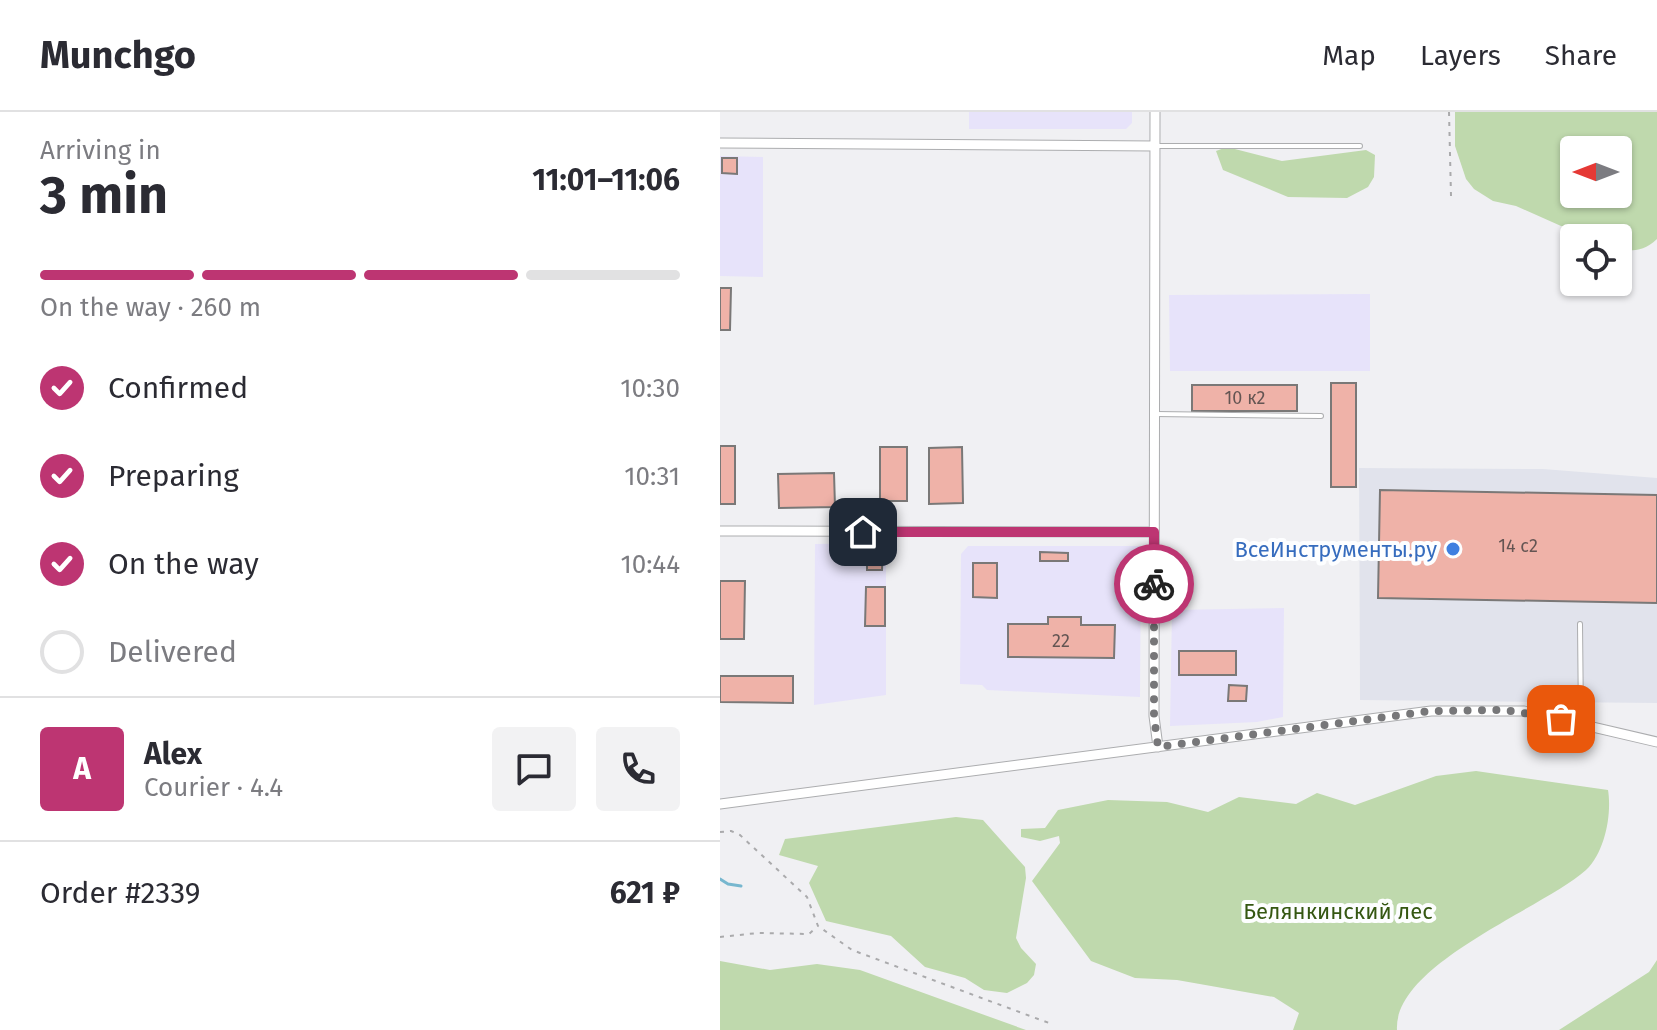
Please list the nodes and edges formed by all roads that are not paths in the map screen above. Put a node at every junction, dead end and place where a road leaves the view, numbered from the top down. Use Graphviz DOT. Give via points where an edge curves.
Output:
graph roads {
  1 [pos="1155,112"];
  2 [pos="720,143"];
  3 [pos="1155,146"];
  4 [pos="1360,146"];
  5 [pos="1155,414"];
  6 [pos="1321,416"];
  7 [pos="720,531"];
  8 [pos="1154,532"];
  9 [pos="1580,624"];
  10 [pos="1581,724"];
  11 [pos="1657,742"];
  12 [pos="1158,747"];
  13 [pos="720,804"];
  1 -- 3 [label="street"];
  2 -- 3 [label="street"];
  3 -- 4 [label="lane"];
  3 -- 5 [label="street"];
  5 -- 6 [label="lane"];
  5 -- 8 [label="street"];
  7 -- 8 [label="street"];
  8 -- 12 [label="street"];
  9 -- 10 [label="lane"];
  10 -- 11 [label="street"];
  10 -- 12 [label="street" via="1524,711 1431,711"];
  12 -- 13 [label="street"];
}
